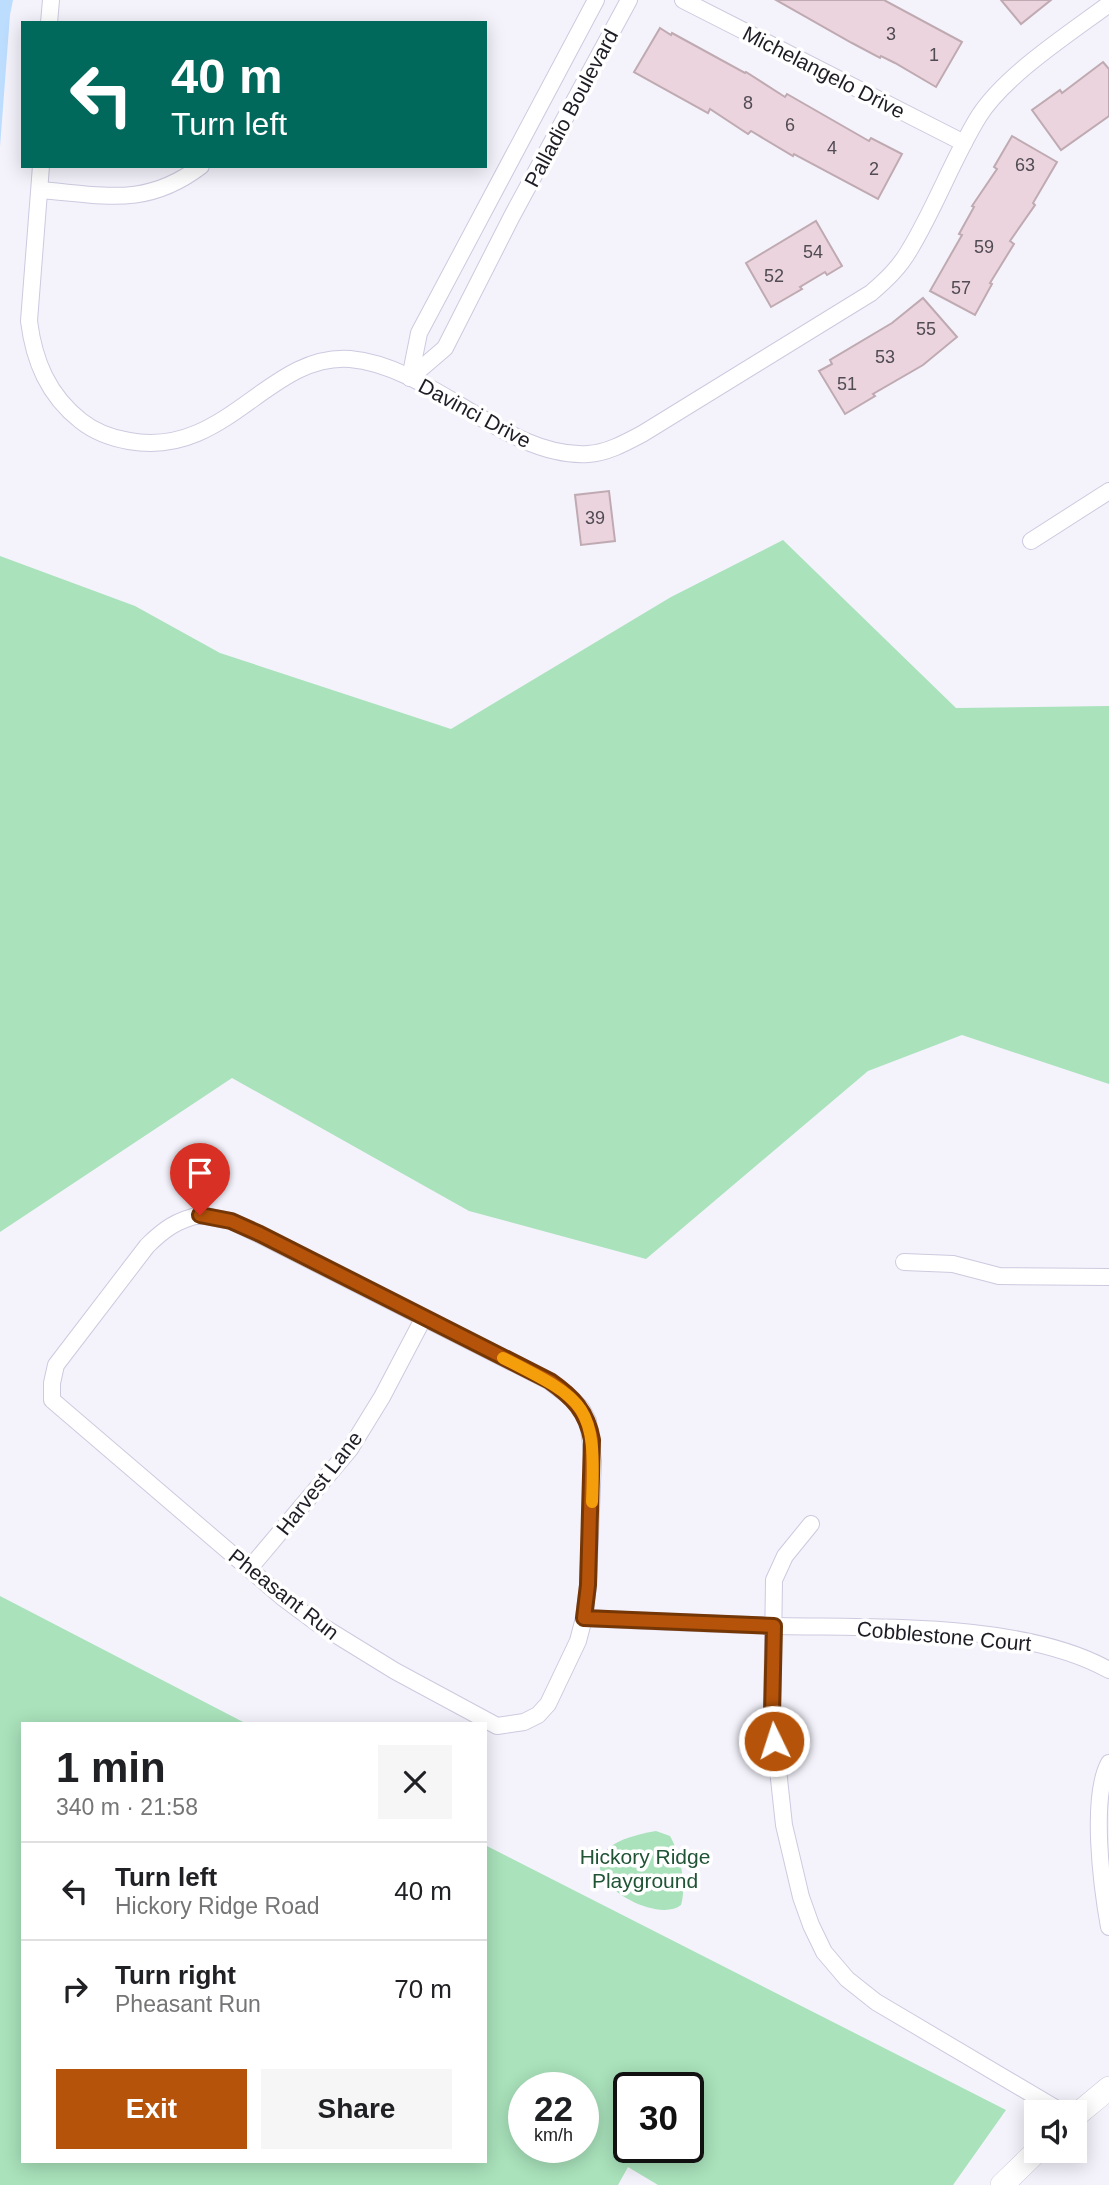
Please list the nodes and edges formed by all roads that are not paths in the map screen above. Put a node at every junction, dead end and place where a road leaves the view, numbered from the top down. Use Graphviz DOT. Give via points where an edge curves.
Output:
graph roads {
  1 [pos="51,0"];
  2 [pos="596,0"];
  3 [pos="629,0"];
  4 [pos="683,0"];
  5 [pos="1109,4"];
  6 [pos="49,21"];
  7 [pos="964,144"];
  8 [pos="41,168"];
  9 [pos="198,168"];
  10 [pos="40,190"];
  11 [pos="488,201"];
  12 [pos="512,216"];
  13 [pos="410,378"];
  14 [pos="1109,491"];
  15 [pos="1031,541"];
  16 [pos="904,1262"];
  17 [pos="1109,1277"];
  18 [pos="423,1319"];
  19 [pos="811,1524"];
  20 [pos="249,1569"];
  21 [pos="584,1618"];
  22 [pos="774,1626"];
  23 [pos="1109,1670"];
  24 [pos="1109,1763"];
  25 [pos="1109,1927"];
  26 [pos="1109,2088"];
  27 [pos="1042,2100"];
  28 [pos="1087,2106"];
  29 [pos="1025,2163"];
  30 [pos="1002,2185"];
  1 -- 6 [label="street"];
  2 -- 11 [label="street, Palladio Boulevard"];
  3 -- 12 [label="street, Palladio Boulevard"];
  4 -- 7 [label="street, Michelangelo Drive"];
  5 -- 7 [label="street, Davinci Drive" via="1010,80 980,114"];
  7 -- 13 [label="street, Davinci Drive" via="893,274 871,293 617,447 591,454 537,447"];
  8 -- 10 [label="street, Davinci Drive"];
  9 -- 10 [label="street" via="146,194 123,197"];
  10 -- 13 [label="street, Davinci Drive" via="29,321 32,342 48,385 86,426 142,443 196,434 300,368 322,360 369,362"];
  11 -- 12 [label="street"];
  11 -- 13 [label="street, Palladio Boulevard" via="419,333"];
  12 -- 13 [label="street, Palladio Boulevard" via="445,348"];
  14 -- 15 [label="street"];
  16 -- 17 [label="street" via="953,1264 999,1276"];
  18 -- 20 [label="street, Harvest Lane" via="350,1449"];
  18 -- 20 [label="street, Pheasant Run" via="240,1225 200,1215 181,1219 147,1246 56,1365 52,1400"];
  18 -- 21 [label="street, Pheasant Run" via="550,1381 581,1408 588,1421 593,1461"];
  19 -- 22 [label="street" via="785,1556 774,1580"];
  20 -- 21 [label="street, Pheasant Run" via="317,1623 497,1726 524,1722 548,1704"];
  21 -- 22 [label="street, Cobblestone Court"];
  22 -- 23 [label="street, Cobblestone Court" via="908,1628 999,1637 1048,1646"];
  22 -- 27 [label="street" via="772,1714 785,1825 801,1897 824,1952 847,1979 876,2002"];
  24 -- 25 [label="street" via="1100,1802 1099,1842"];
  26 -- 28 [label="street"];
  29 -- 30 [label="street"];
}
